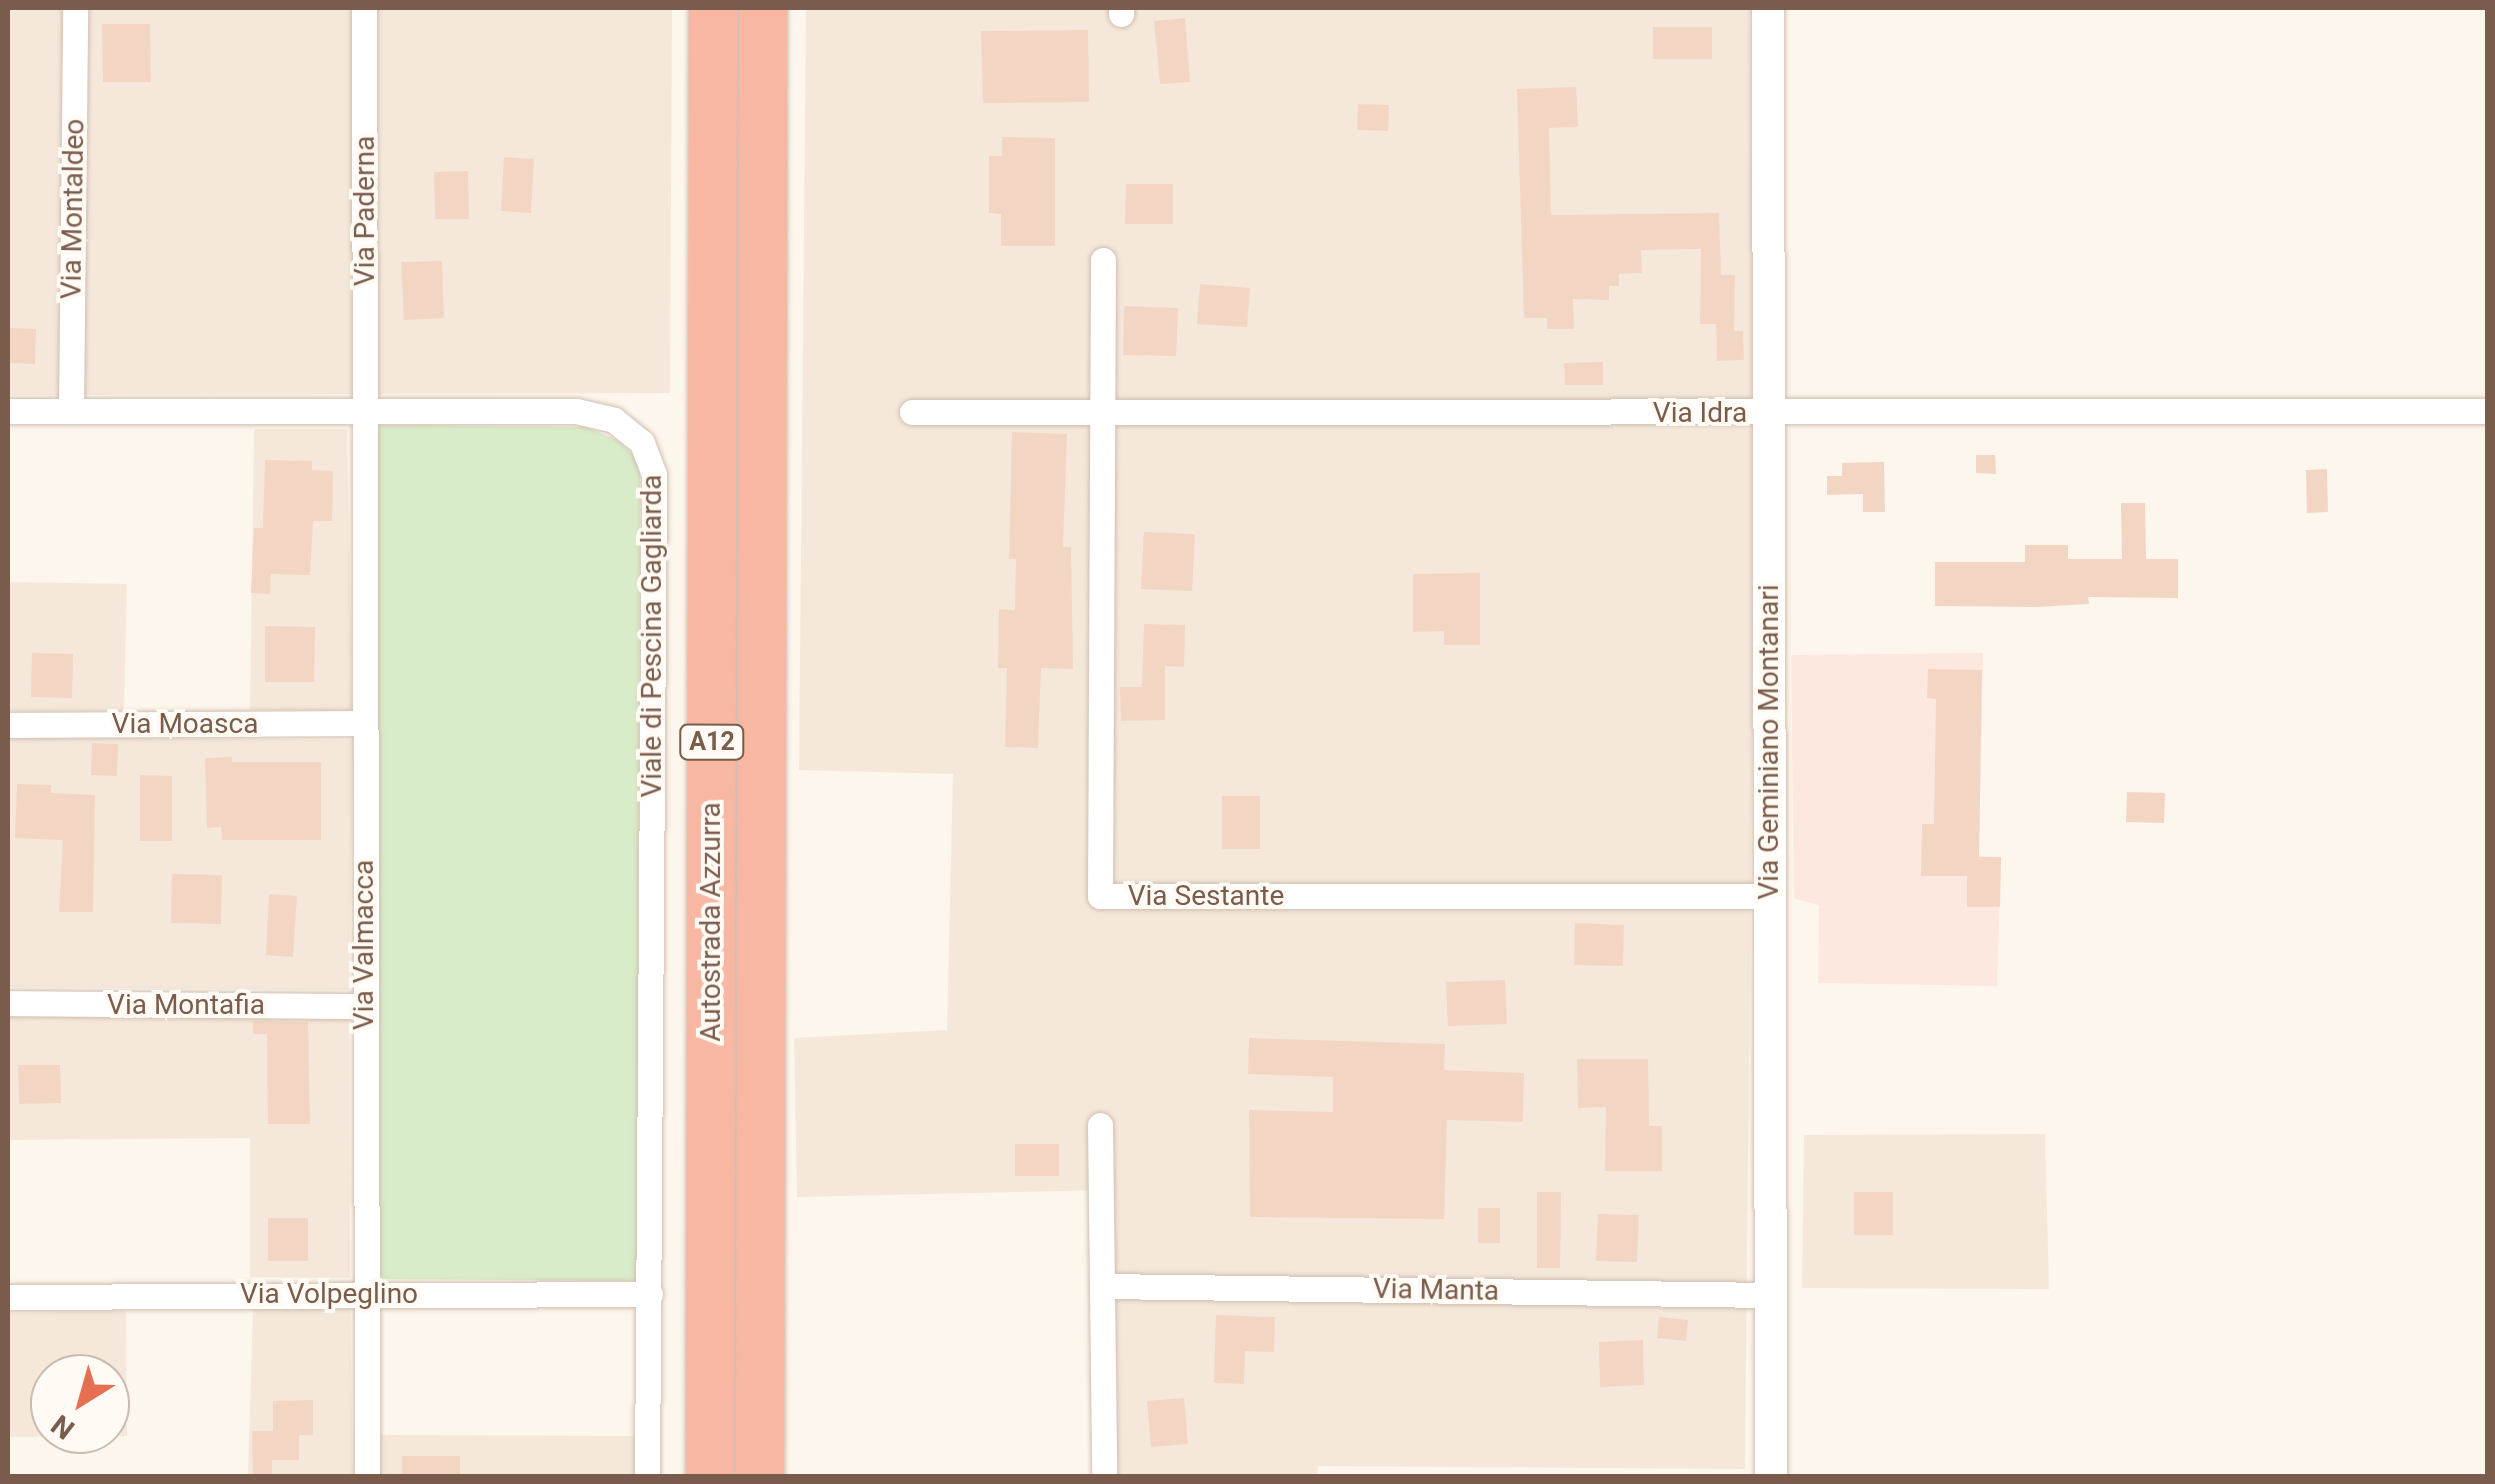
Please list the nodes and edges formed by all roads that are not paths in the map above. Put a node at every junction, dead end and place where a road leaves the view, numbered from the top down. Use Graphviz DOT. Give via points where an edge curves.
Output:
graph roads {
  1 [pos="75,8"];
  2 [pos="364,8"];
  3 [pos="712,8"];
  4 [pos="763,8"];
  5 [pos="1768,8"];
  6 [pos="1103,260"];
  7 [pos="8,411"];
  8 [pos="2488,411"];
  9 [pos="71,412"];
  10 [pos="912,412"];
  11 [pos="1105,412"];
  12 [pos="1769,412"];
  13 [pos="366,414"];
  14 [pos="364,723"];
  15 [pos="8,725"];
  16 [pos="1769,896"];
  17 [pos="8,1004"];
  18 [pos="364,1006"];
  19 [pos="1100,1125"];
  20 [pos="1102,1286"];
  21 [pos="367,1293"];
  22 [pos="650,1294"];
  23 [pos="1770,1295"];
  24 [pos="8,1298"];
  25 [pos="367,1476"];
  26 [pos="647,1476"];
  27 [pos="710,1476"];
  28 [pos="760,1476"];
  29 [pos="1104,1476"];
  30 [pos="1771,1476"];
  1 -- 9 [label="street, Via Montaldeo"];
  2 -- 13 [label="street, Via Paderna"];
  3 -- 27 [label="highway, Autostrada Azzurra / A12"];
  4 -- 28 [label="highway, Autostrada Azzurra / A12"];
  5 -- 12 [label="street, Via Geminiano Montanari"];
  6 -- 11 [label="street, Via Sestante"];
  7 -- 9 [label="street, Viale di Pescina Gagliarda"];
  8 -- 12 [label="street, Via Idra"];
  9 -- 13 [label="street, Viale di Pescina Gagliarda"];
  10 -- 11 [label="street, Via Idra"];
  11 -- 12 [label="street, Via Idra"];
  11 -- 16 [label="street, Via Sestante" via="1100,896"];
  12 -- 16 [label="street, Via Geminiano Montanari"];
  13 -- 14 [label="street, Via Valmacca"];
  13 -- 22 [label="street, Viale di Pescina Gagliarda" via="594,413 631,430 652,463"];
  14 -- 15 [label="street, Via Moasca"];
  14 -- 18 [label="street, Via Valmacca"];
  16 -- 23 [label="street, Via Geminiano Montanari"];
  17 -- 18 [label="street, Via Montafia"];
  18 -- 21 [label="street, Via Valmacca"];
  19 -- 20 [label="street"];
  20 -- 23 [label="street, Via Manta"];
  20 -- 29 [label="street"];
  21 -- 22 [label="street, Via Volpeglino"];
  21 -- 24 [label="street, Via Volpeglino"];
  21 -- 25 [label="street, Via Valmacca"];
  22 -- 26 [label="street, Viale di Pescina Gagliarda"];
  23 -- 30 [label="street, Via Geminiano Montanari"];
}
